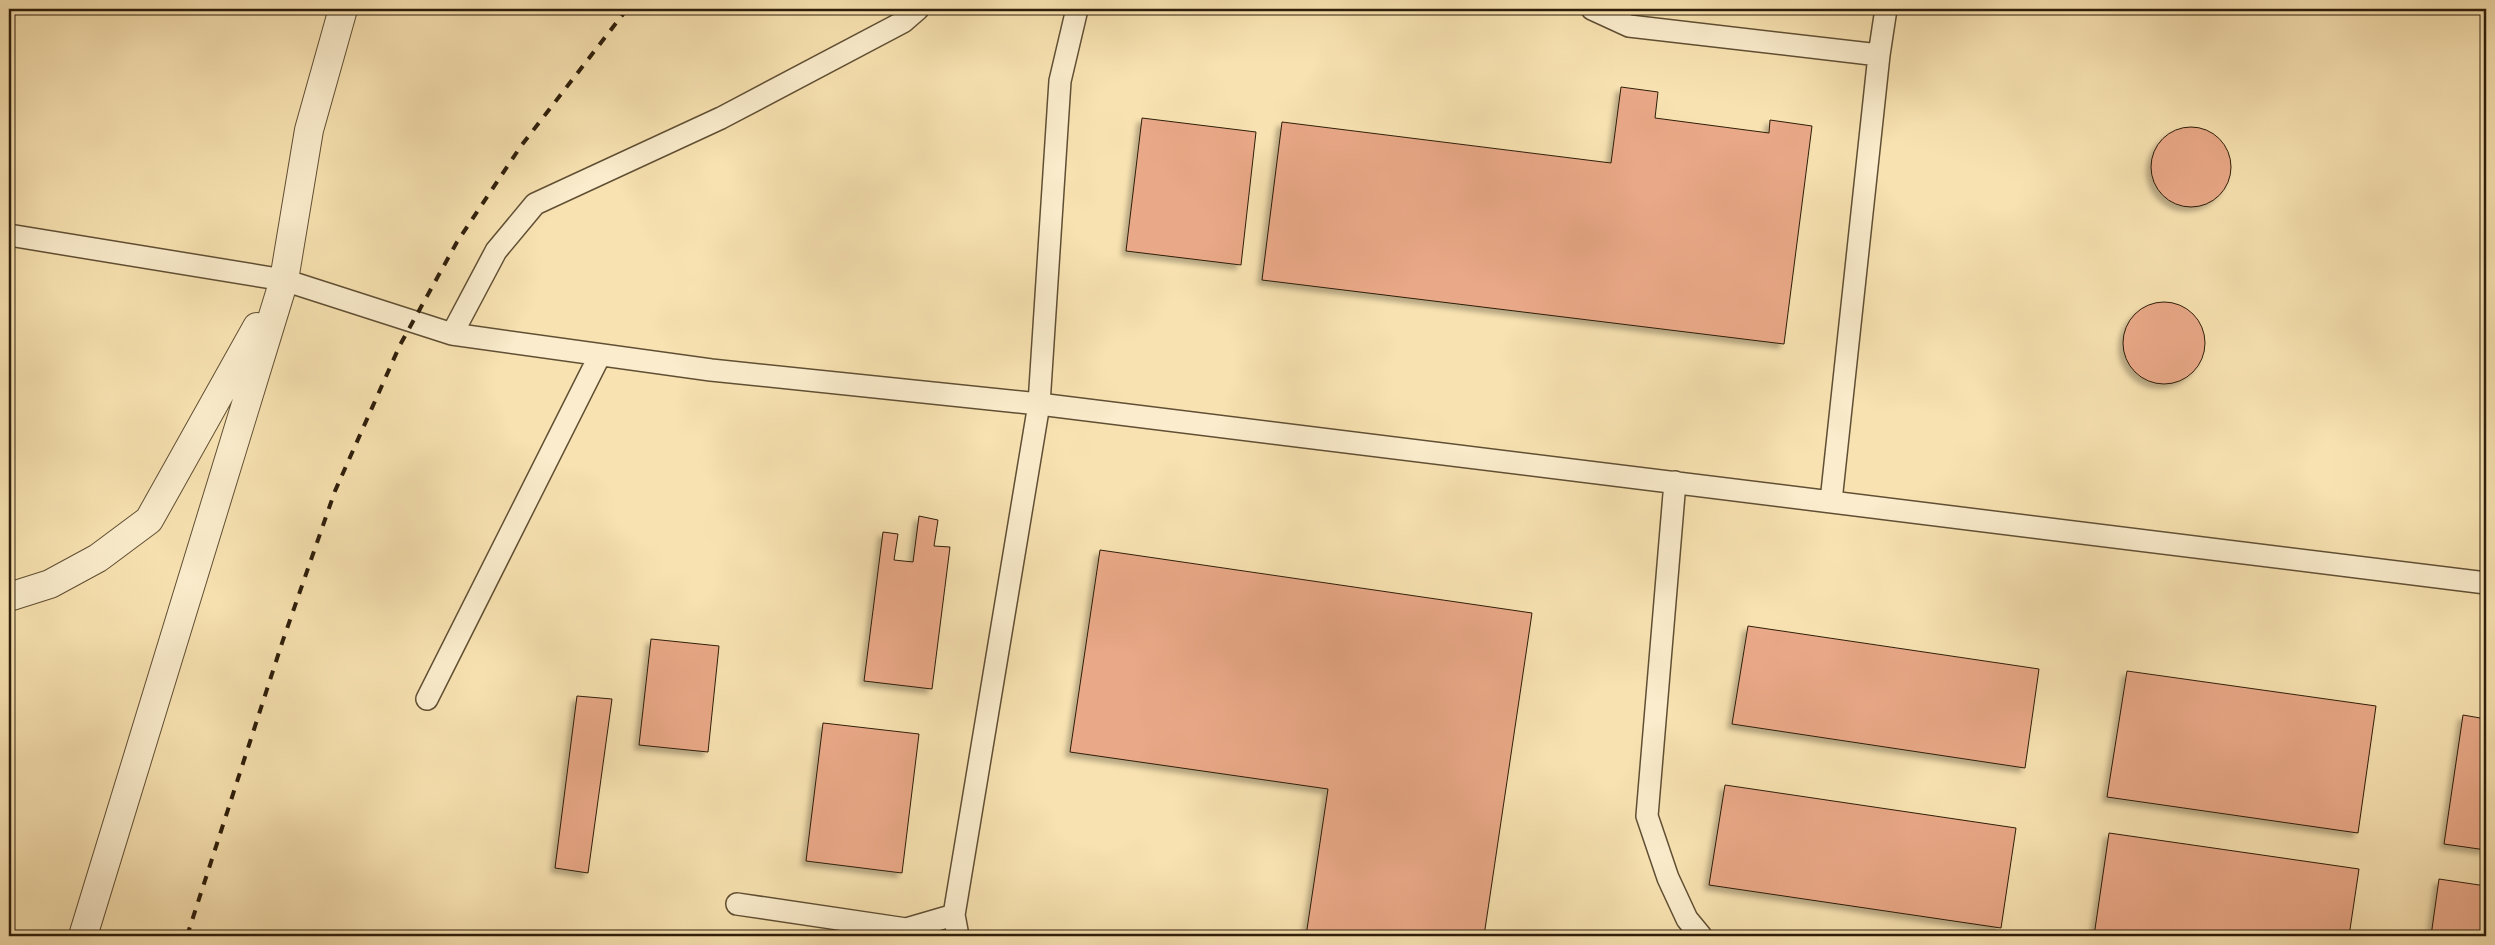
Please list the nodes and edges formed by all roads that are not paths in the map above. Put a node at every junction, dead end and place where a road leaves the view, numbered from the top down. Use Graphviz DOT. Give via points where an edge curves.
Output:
graph roads {
  1 [pos="343,9"];
  2 [pos="918,9"];
  3 [pos="1077,9"];
  4 [pos="1592,9"];
  5 [pos="1886,9"];
  6 [pos="1879,55"];
  7 [pos="9,235"];
  8 [pos="284,280"];
  9 [pos="452,334"];
  10 [pos="600,355"];
  11 [pos="1039,404"];
  12 [pos="1675,482"];
  13 [pos="1831,500"];
  14 [pos="2486,583"];
  15 [pos="9,597"];
  16 [pos="427,699"];
  17 [pos="737,904"];
  18 [pos="954,915"];
  19 [pos="83,936"];
  20 [pos="958,936"];
  21 [pos="1701,936"];
  1 -- 8 [label="street" via="309,130"];
  2 -- 9 [label="lane" via="903,22 721,118 535,204 496,251"];
  3 -- 11 [label="lane" via="1060,81"];
  4 -- 6 [label="lane" via="1629,26"];
  5 -- 6 [label="lane"];
  6 -- 13 [label="lane"];
  7 -- 8 [label="lane"];
  8 -- 9 [label="lane"];
  8 -- 15 [label="street" via="149,520 98,558 50,584"];
  8 -- 19 [label="street"];
  9 -- 10 [label="lane"];
  10 -- 11 [label="lane" via="711,370"];
  10 -- 16 [label="lane"];
  11 -- 12 [label="lane"];
  11 -- 18 [label="lane"];
  12 -- 13 [label="lane"];
  12 -- 21 [label="lane" via="1647,816 1668,878 1687,919"];
  13 -- 14 [label="lane"];
  17 -- 18 [label="lane" via="906,928"];
  18 -- 20 [label="lane"];
}
